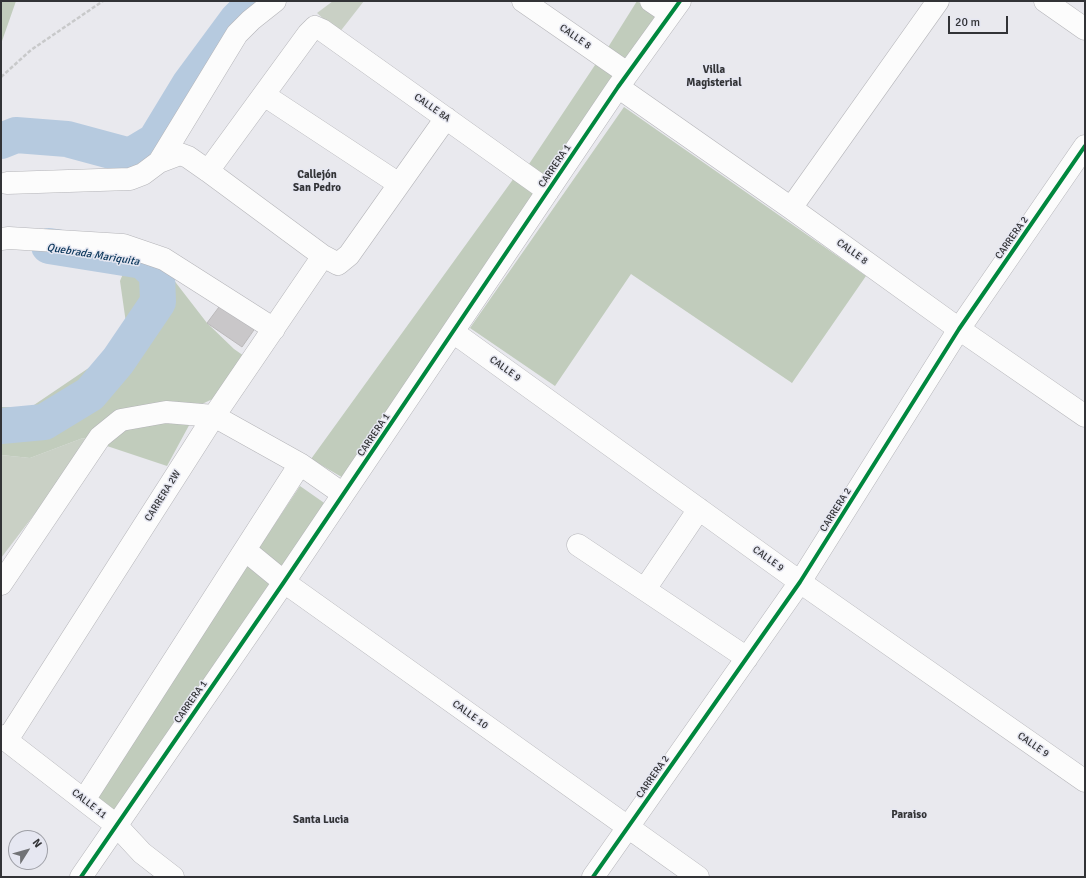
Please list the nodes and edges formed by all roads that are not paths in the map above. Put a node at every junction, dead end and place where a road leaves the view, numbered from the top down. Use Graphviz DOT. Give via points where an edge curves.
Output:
graph roads {
  1 [pos="275,1"];
  2 [pos="523,1"];
  3 [pos="652,1"];
  4 [pos="938,1"];
  5 [pos="1045,1"];
  6 [pos="675,8"];
  7 [pos="1085,28"];
  8 [pos="623,80"];
  9 [pos="264,95"];
  10 [pos="446,118"];
  11 [pos="1085,146"];
  12 [pos="159,162"];
  13 [pos="208,171"];
  14 [pos="7,183"];
  15 [pos="399,184"];
  16 [pos="548,191"];
  17 [pos="791,208"];
  18 [pos="1,239"];
  19 [pos="323,256"];
  20 [pos="274,329"];
  21 [pos="959,329"];
  22 [pos="453,332"];
  23 [pos="214,416"];
  24 [pos="1085,416"];
  25 [pos="303,466"];
  26 [pos="336,489"];
  27 [pos="699,509"];
  28 [pos="578,545"];
  29 [pos="245,550"];
  30 [pos="284,582"];
  31 [pos="800,582"];
  32 [pos="1,584"];
  33 [pos="645,589"];
  34 [pos="747,658"];
  35 [pos="4,738"];
  36 [pos="1085,781"];
  37 [pos="84,800"];
  38 [pos="116,825"];
  39 [pos="628,828"];
  40 [pos="80,877"];
  41 [pos="173,877"];
  42 [pos="593,877"];
  43 [pos="698,877"];
  1 -- 12 [label="street" via="237,34"];
  2 -- 8 [label="street, CALLE 8"];
  3 -- 6 [label="street"];
  4 -- 17 [label="street"];
  5 -- 7 [label="street"];
  6 -- 8 [label="street, CARRERA 1"];
  8 -- 16 [label="street, CARRERA 1"];
  8 -- 17 [label="street, CALLE 8"];
  9 -- 10 [label="street, CALLE 8A" via="315,27"];
  9 -- 13 [label="street"];
  9 -- 15 [label="street"];
  10 -- 15 [label="street"];
  10 -- 16 [label="street, CALLE 8A"];
  11 -- 21 [label="street, CARRERA 2"];
  12 -- 13 [label="street" via="180,154"];
  12 -- 14 [label="street" via="143,174 130,178"];
  13 -- 19 [label="street"];
  15 -- 19 [label="street" via="349,255 338,264"];
  16 -- 22 [label="street, CARRERA 1"];
  17 -- 21 [label="street, CALLE 8"];
  18 -- 20 [label="street" via="123,245 164,259"];
  19 -- 20 [label="street, CARRERA 2W"];
  20 -- 23 [label="street, CARRERA 2W"];
  21 -- 24 [label="street, CALLE 8"];
  21 -- 31 [label="street, CARRERA 2"];
  22 -- 26 [label="street, CARRERA 1"];
  22 -- 27 [label="street, CALLE 9"];
  23 -- 25 [label="street"];
  23 -- 32 [label="street" via="166,412 121,420 100,437"];
  23 -- 35 [label="street, CARRERA 2W"];
  25 -- 26 [label="street"];
  25 -- 29 [label="street"];
  26 -- 30 [label="street, CARRERA 1"];
  27 -- 31 [label="street, CALLE 9"];
  27 -- 33 [label="street"];
  28 -- 33 [label="street"];
  29 -- 30 [label="street, CALLE 10"];
  29 -- 37 [label="street"];
  30 -- 38 [label="street, CARRERA 1"];
  30 -- 39 [label="street, CALLE 10"];
  31 -- 34 [label="street, CARRERA 2"];
  31 -- 36 [label="street, CALLE 9"];
  33 -- 34 [label="street"];
  34 -- 39 [label="street, CARRERA 2"];
  35 -- 37 [label="street, CALLE 11"];
  37 -- 38 [label="street, CALLE 11"];
  38 -- 40 [label="street, CARRERA 1"];
  38 -- 41 [label="street, CALLE 11" via="142,853"];
  39 -- 42 [label="street, CARRERA 2"];
  39 -- 43 [label="street, CALLE 10"];
}
